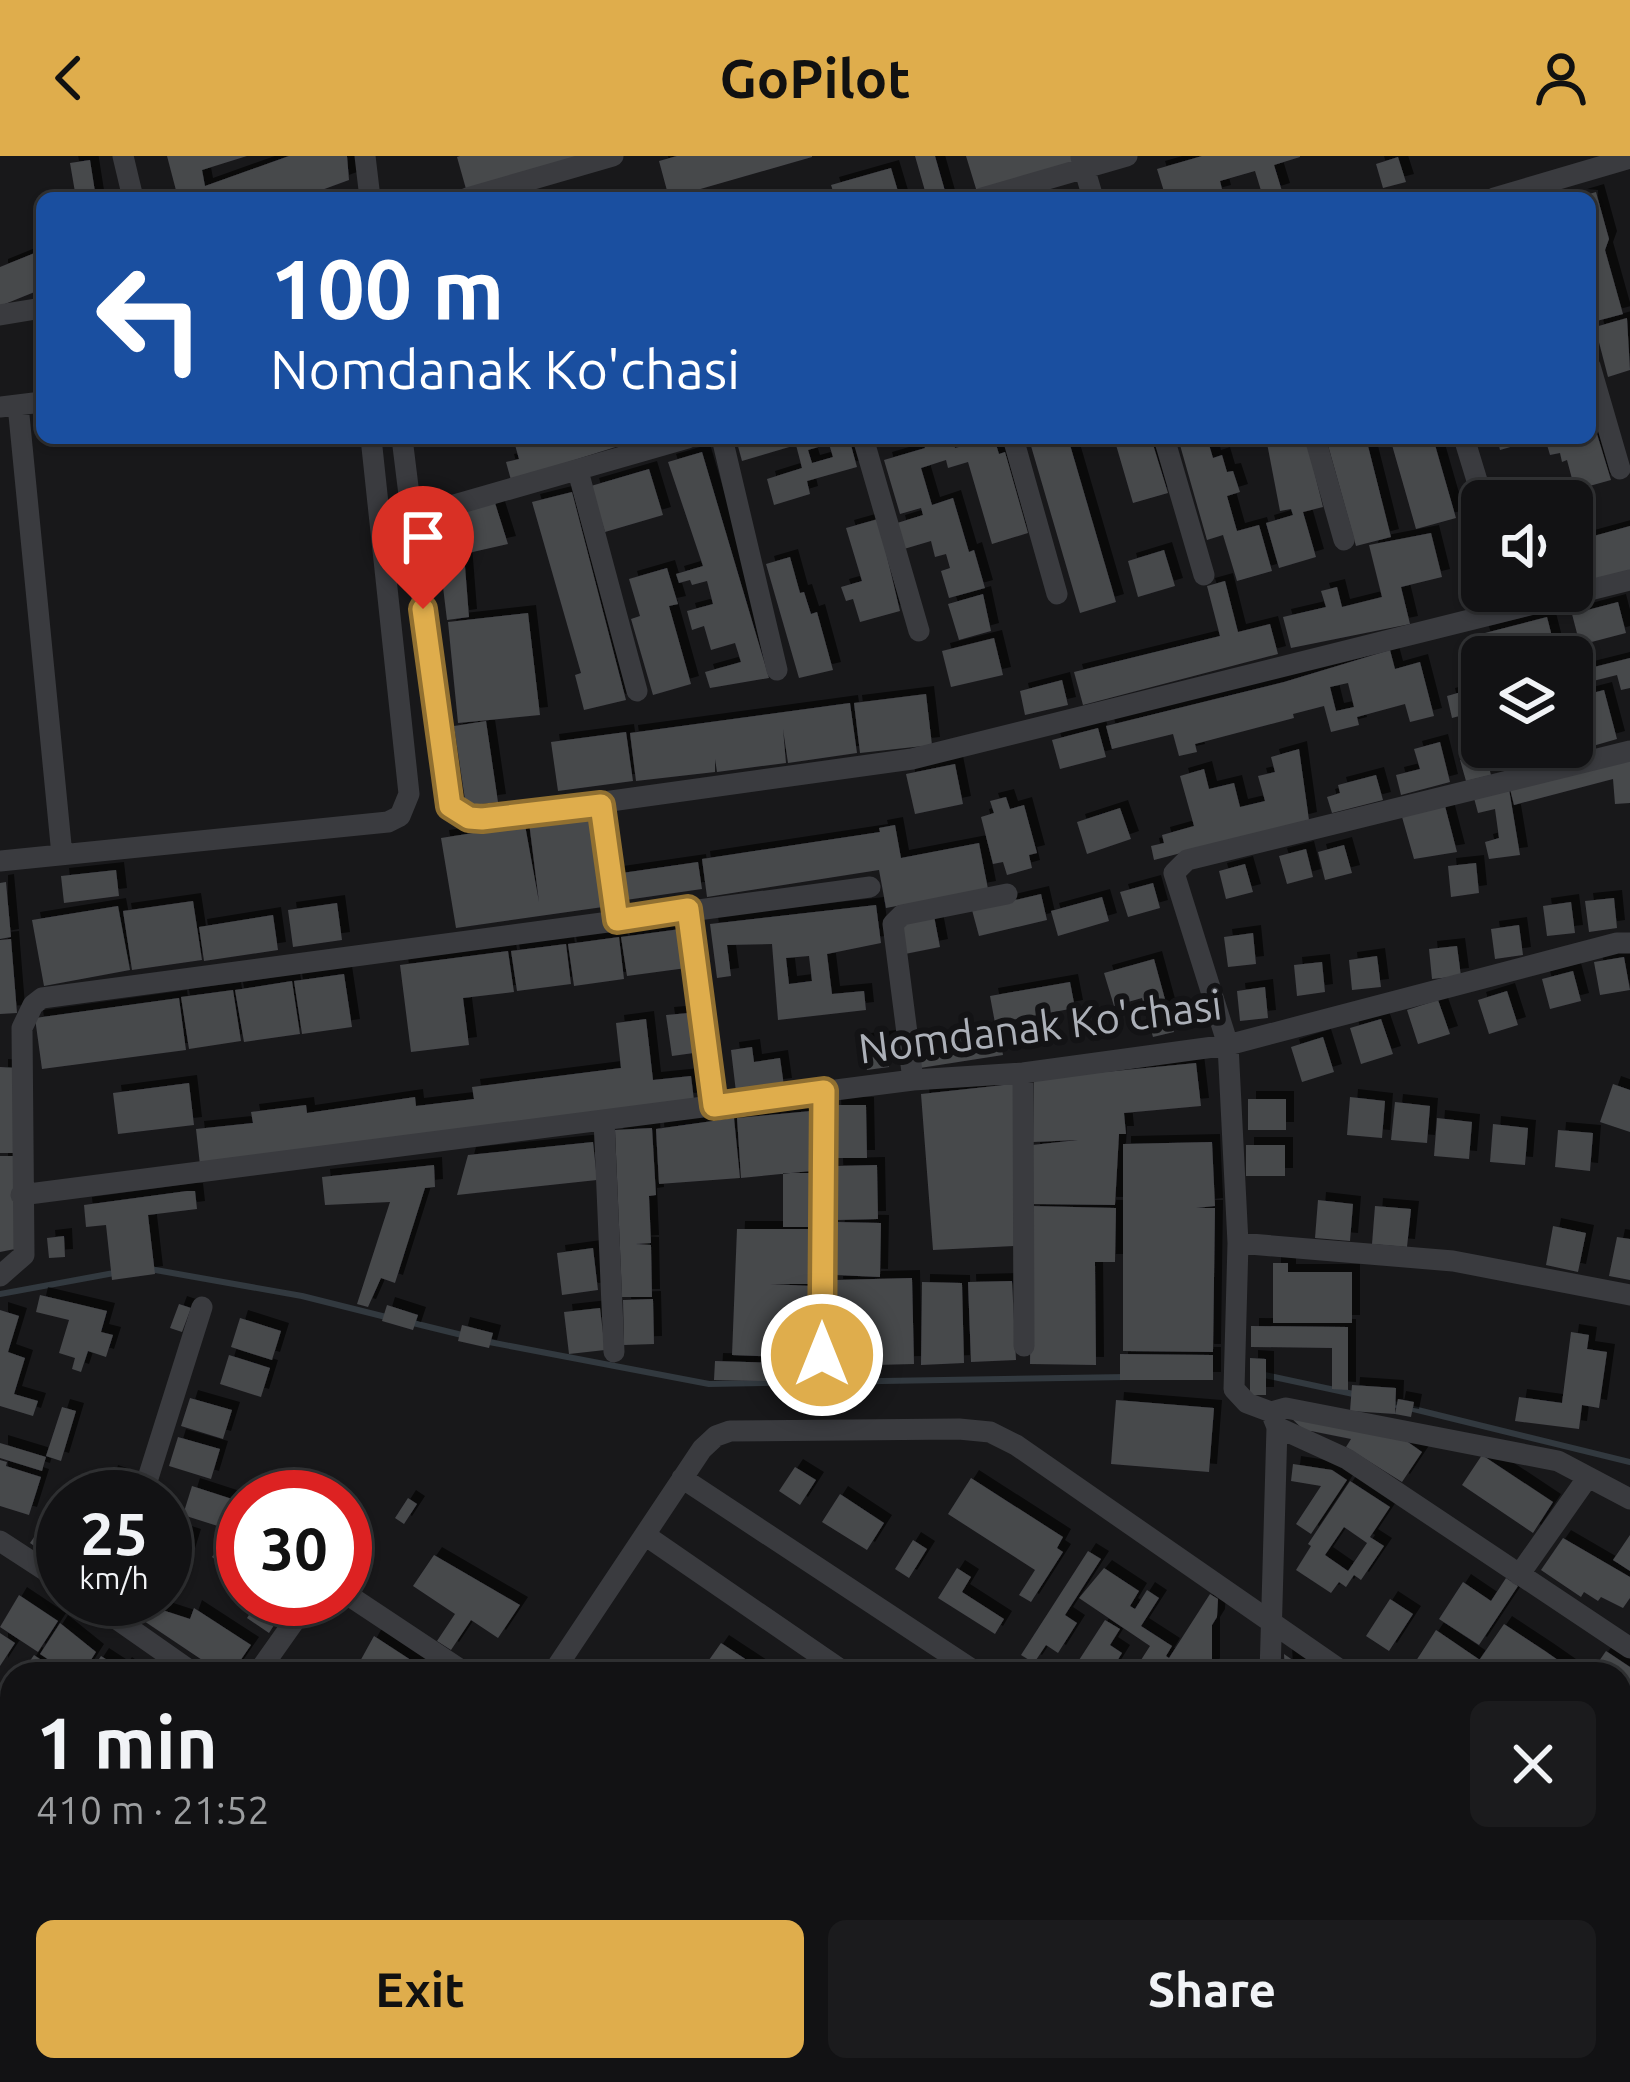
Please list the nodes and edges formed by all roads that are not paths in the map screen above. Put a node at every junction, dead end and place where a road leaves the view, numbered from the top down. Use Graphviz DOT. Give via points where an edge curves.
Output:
graph roads {
  1 [pos="123,156"];
  2 [pos="365,156"];
  3 [pos="613,156"];
  4 [pos="1127,156"];
  5 [pos="1630,158"];
  6 [pos="1082,162"];
  7 [pos="132,192"];
  8 [pos="369,192"];
  9 [pos="487,192"];
  10 [pos="999,192"];
  11 [pos="1091,192"];
  12 [pos="1540,192"];
  13 [pos="36,309"];
  14 [pos="0,315"];
  15 [pos="1596,387"];
  16 [pos="9,406"];
  17 [pos="372,444"];
  18 [pos="403,444"];
  19 [pos="668,444"];
  20 [pos="723,444"];
  21 [pos="865,444"];
  22 [pos="1014,444"];
  23 [pos="1166,444"];
  24 [pos="1317,444"];
  25 [pos="1466,444"];
  26 [pos="1619,469"];
  27 [pos="578,471"];
  28 [pos="1476,480"];
  29 [pos="412,517"];
  30 [pos="1343,540"];
  31 [pos="1204,574"];
  32 [pos="1630,580"];
  33 [pos="1057,594"];
  34 [pos="919,631"];
  35 [pos="778,670"];
  36 [pos="637,691"];
  37 [pos="1630,751"];
  38 [pos="601,805"];
  39 [pos="62,855"];
  40 [pos="0,861"];
  41 [pos="870,887"];
  42 [pos="1007,894"];
  43 [pos="688,909"];
  44 [pos="617,920"];
  45 [pos="1630,943"];
  46 [pos="11,1029"];
  47 [pos="1228,1045"];
  48 [pos="1023,1073"];
  49 [pos="913,1080"];
  50 [pos="824,1091"];
  51 [pos="714,1106"];
  52 [pos="604,1120"];
  53 [pos="21,1195"];
  54 [pos="1238,1243"];
  55 [pos="0,1276"];
  56 [pos="1630,1295"];
  57 [pos="202,1307"];
  58 [pos="1024,1346"];
  59 [pos="614,1352"];
  60 [pos="822,1355"];
  61 [pos="1274,1420"];
  62 [pos="151,1470"];
  63 [pos="1588,1477"];
  64 [pos="682,1478"];
  65 [pos="1630,1499"];
  66 [pos="645,1535"];
  67 [pos="0,1541"];
  68 [pos="36,1564"];
  69 [pos="1519,1574"];
  70 [pos="372,1611"];
  71 [pos="1273,1625"];
  72 [pos="136,1626"];
  73 [pos="291,1626"];
  74 [pos="1630,1648"];
  75 [pos="180,1662"];
  76 [pos="265,1662"];
  77 [pos="448,1662"];
  78 [pos="560,1662"];
  79 [pos="830,1662"];
  80 [pos="962,1662"];
  81 [pos="1271,1662"];
  82 [pos="1328,1662"];
  1 -- 7 [label="street"];
  2 -- 8 [label="street"];
  3 -- 9 [label="street"];
  4 -- 6 [label="street"];
  5 -- 12 [label="street"];
  6 -- 10 [label="street"];
  6 -- 11 [label="street"];
  13 -- 14 [label="street"];
  15 -- 26 [label="street"];
  16 -- 39 [label="street"];
  17 -- 39 [label="street" via="409,794 400,816"];
  18 -- 29 [label="street"];
  19 -- 27 [label="street"];
  20 -- 35 [label="street"];
  21 -- 34 [label="street"];
  22 -- 33 [label="street"];
  23 -- 31 [label="street"];
  24 -- 30 [label="street"];
  25 -- 28 [label="street"];
  27 -- 29 [label="street"];
  27 -- 36 [label="street"];
  29 -- 38 [label="street" via="450,806 482,819"];
  32 -- 38 [label="street" via="912,759"];
  37 -- 47 [label="street" via="1179,865 1175,884"];
  38 -- 44 [label="street"];
  39 -- 40 [label="street"];
  41 -- 43 [label="street"];
  42 -- 49 [label="street" via="902,915 893,924"];
  43 -- 44 [label="street"];
  43 -- 51 [label="street"];
  44 -- 46 [label="street" via="55,996"];
  45 -- 47 [label="street, Nomdanak Ko'chasi"];
  46 -- 53 [label="street"];
  47 -- 48 [label="street, Nomdanak Ko'chasi"];
  47 -- 54 [label="street"];
  48 -- 49 [label="street, Nomdanak Ko'chasi"];
  48 -- 58 [label="street"];
  49 -- 50 [label="street, Nomdanak Ko'chasi"];
  50 -- 51 [label="street, Nomdanak Ko'chasi"];
  50 -- 60 [label="street"];
  51 -- 52 [label="street, Nomdanak Ko'chasi"];
  52 -- 53 [label="street, Nomdanak Ko'chasi"];
  52 -- 59 [label="street"];
  53 -- 55 [label="street" via="24,1255"];
  54 -- 56 [label="street" via="1453,1262"];
  54 -- 61 [label="street" via="1238,1398"];
  57 -- 62 [label="street"];
  61 -- 63 [label="street" via="1286,1408 1558,1461"];
  61 -- 69 [label="street"];
  61 -- 71 [label="street"];
  63 -- 65 [label="street"];
  63 -- 69 [label="street"];
  64 -- 66 [label="street"];
  64 -- 71 [label="street" via="702,1449 730,1431 990,1432"];
  64 -- 80 [label="street"];
  66 -- 78 [label="street"];
  66 -- 79 [label="street"];
  67 -- 68 [label="street"];
  69 -- 74 [label="street"];
  70 -- 77 [label="street"];
  71 -- 81 [label="street"];
  71 -- 82 [label="street"];
  72 -- 75 [label="street"];
  73 -- 76 [label="street"];
}
